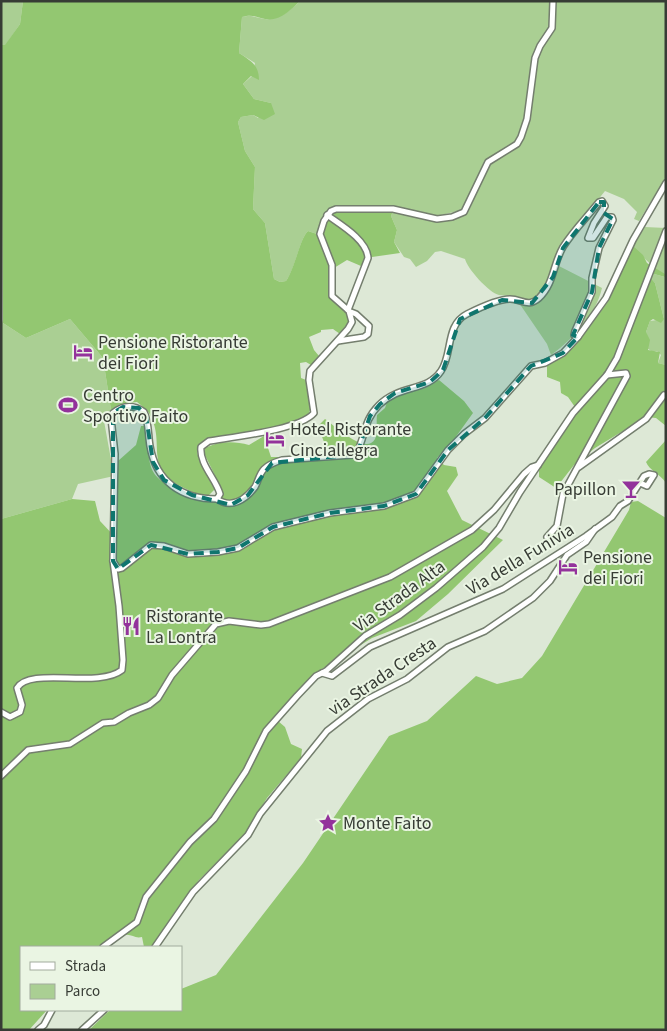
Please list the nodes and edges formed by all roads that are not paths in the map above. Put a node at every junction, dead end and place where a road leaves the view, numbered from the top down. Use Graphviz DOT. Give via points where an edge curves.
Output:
graph roads {
  1 [pos="553,1"];
  2 [pos="666,183"];
  3 [pos="327,215"];
  4 [pos="666,231"];
  5 [pos="349,311"];
  6 [pos="578,337"];
  7 [pos="338,341"];
  8 [pos="607,375"];
  9 [pos="664,395"];
  10 [pos="538,465"];
  11 [pos="579,468"];
  12 [pos="640,483"];
  13 [pos="217,499"];
  14 [pos="595,529"];
  15 [pos="547,537"];
  16 [pos="112,561"];
  17 [pos="322,673"];
  18 [pos="1,712"];
  19 [pos="1,776"];
  20 [pos="104,946"];
  21 [pos="156,946"];
  22 [pos="51,1011"];
  23 [pos="103,1011"];
  24 [pos="38,1030"];
  25 [pos="82,1030"];
  1 -- 3 [label="street" via="552,28 535,58 527,119 521,137 517,144 488,162 464,212 436,219 394,209 336,209"];
  2 -- 6 [label="street" via="633,240 606,298"];
  3 -- 5 [label="street" via="320,234 332,265 331,292 335,300"];
  3 -- 5 [label="street" via="343,226 367,253"];
  4 -- 8 [label="street, Via Strada Alta" via="642,297"];
  5 -- 7 [label="street" via="353,318 351,325"];
  5 -- 7 [label="street" via="369,326 368,334"];
  6 -- 13 [label="street" via="574,335 592,292 599,248 613,220 611,216 607,217 592,239 588,238 605,206 602,201 562,248 553,277 539,298 524,304 512,299 502,300 465,315 454,327 442,370 430,382 395,392 380,404 370,416 357,452 272,463 263,470 256,486 239,501 231,505"];
  6 -- 16 [label="street" via="563,352 545,363 532,366 485,418 448,450 416,494 384,506 330,513 272,527 238,548 188,554 157,544 143,550 122,568"];
  7 -- 13 [label="street" via="309,375 314,409 310,417 284,427 209,441 201,447 200,454 218,486 220,494"];
  8 -- 10 [label="street, Via Strada Alta" via="573,412"];
  8 -- 11 [label="street" via="621,371 627,376 609,405"];
  9 -- 11 [label="street" via="646,419"];
  10 -- 17 [label="street, Via Strada Alta" via="499,528 483,547 436,588 365,636"];
  10 -- 19 [label="street" via="524,474 494,510 472,530 390,577 270,624 229,621 216,624 149,705 114,722 103,723 70,744 28,750"];
  11 -- 15 [label="street" via="563,494 557,526"];
  12 -- 14 [label="street, Via della Funivia" via="628,501"];
  13 -- 16 [label="street" via="192,495 164,480 153,462 144,412 134,407 117,410 111,418 115,454"];
  14 -- 17 [label="street, Via della Funivia" via="503,589 370,647 332,676"];
  14 -- 21 [label="street, via Strada Cresta" via="586,542 567,556 550,581 533,598 485,631 448,647 407,679 368,699 327,731 272,798 248,835 193,892"];
  16 -- 18 [label="street" via="119,606 122,670 92,678 28,680 17,688 22,705 20,712 10,717"];
  17 -- 20 [label="street, Via Strada Alta" via="271,725 242,778 214,819 190,842 146,896 137,922"];
  22 -- 24 [label="street"];
  23 -- 25 [label="street"];
}
